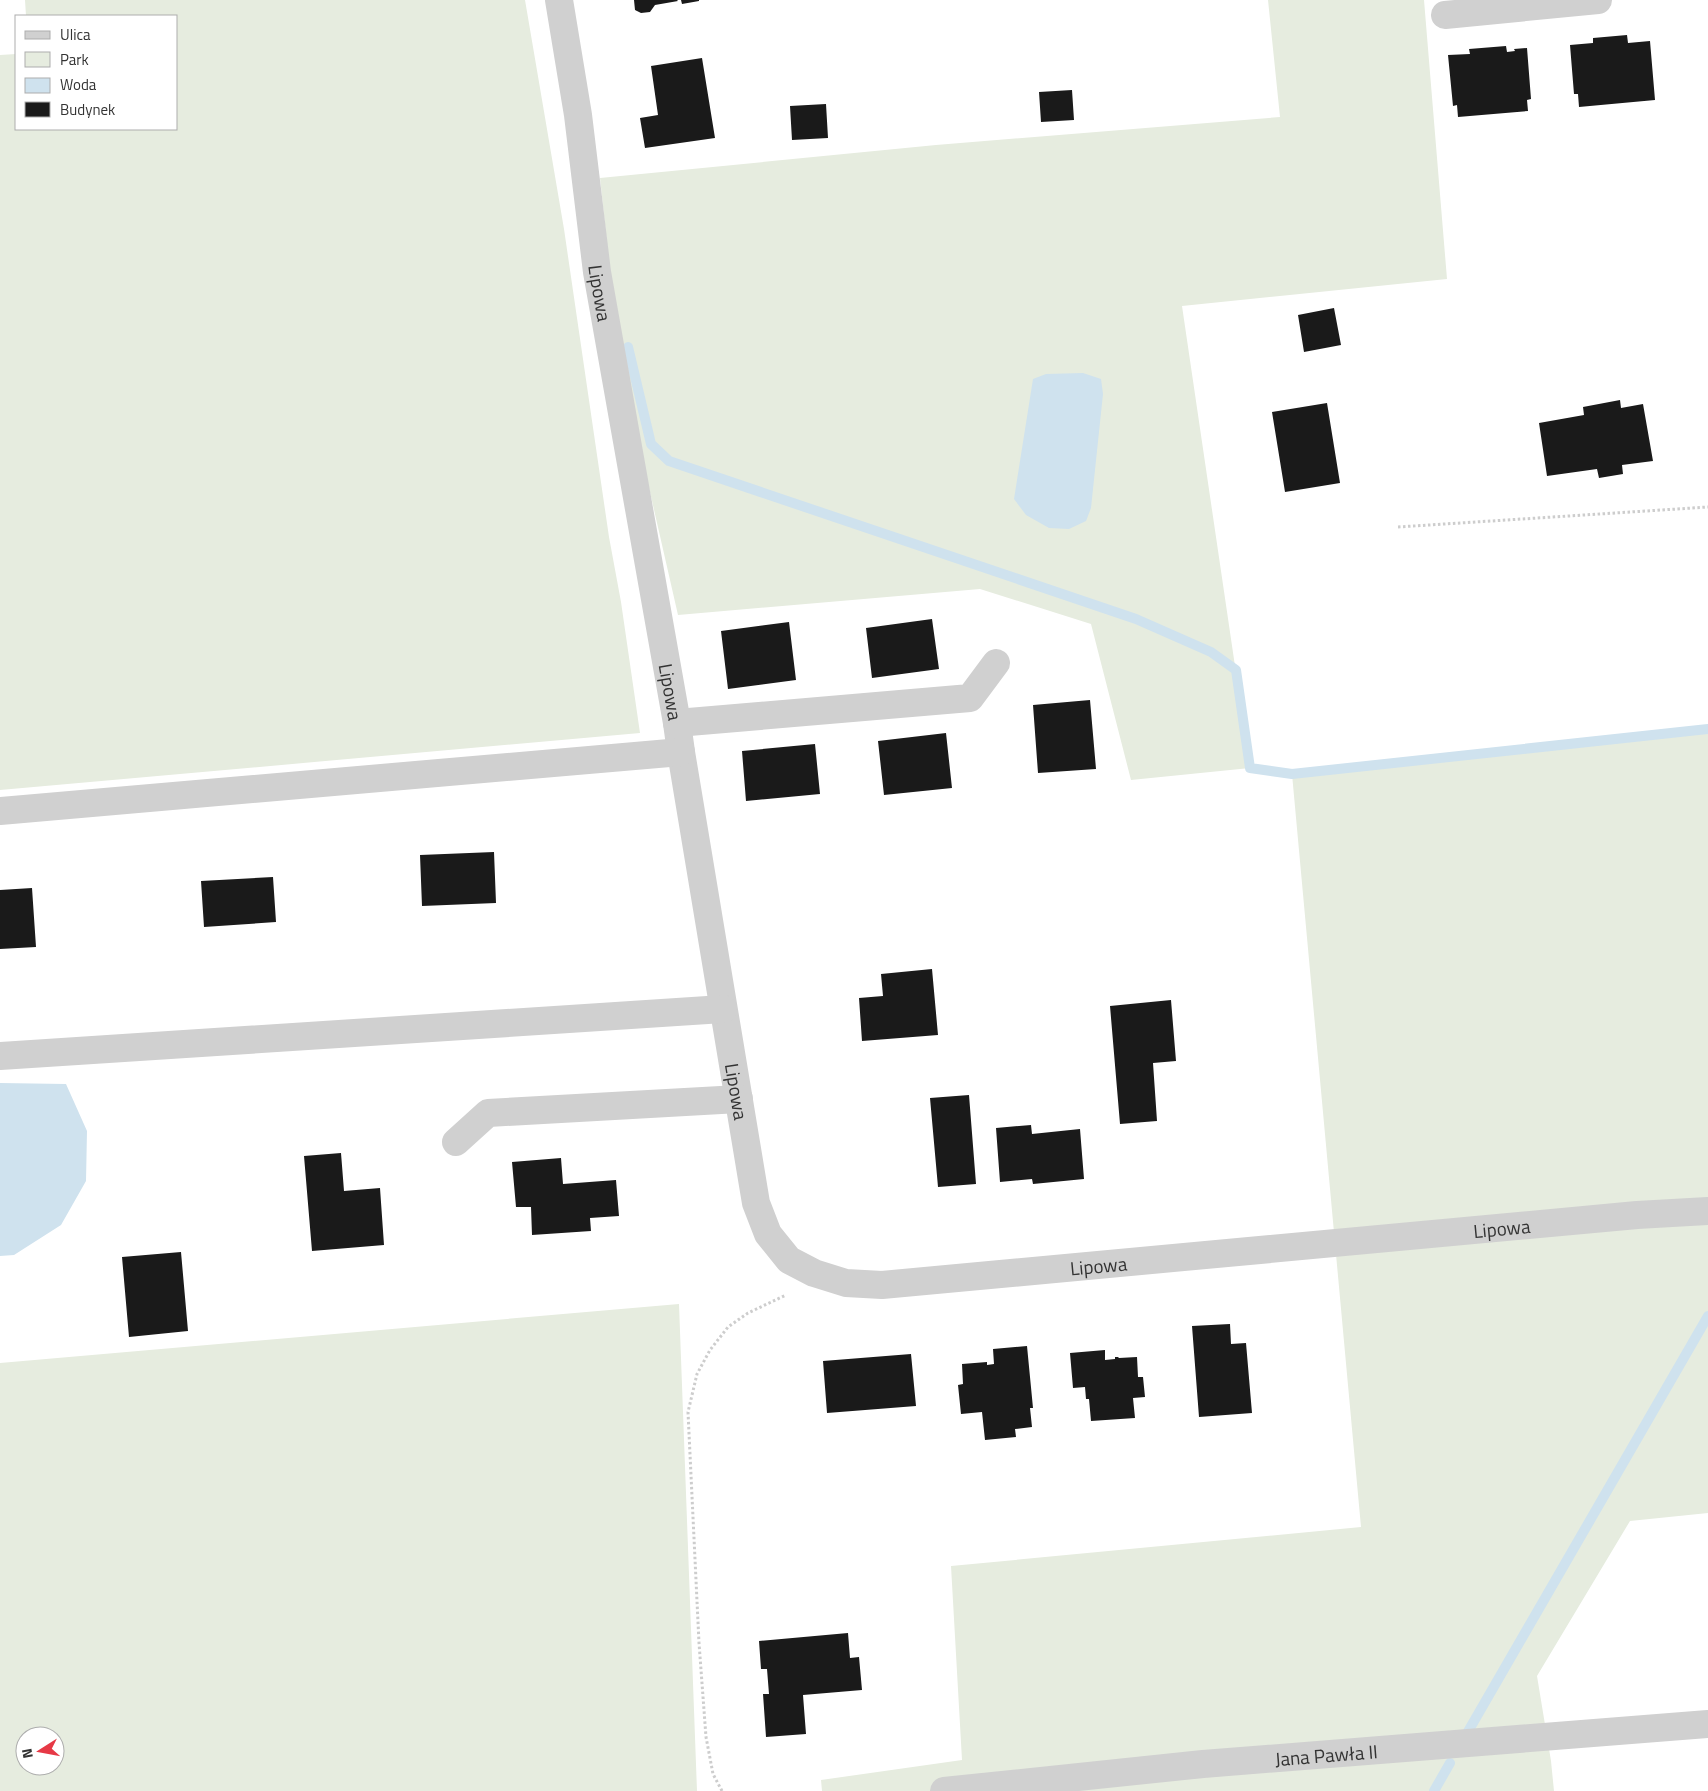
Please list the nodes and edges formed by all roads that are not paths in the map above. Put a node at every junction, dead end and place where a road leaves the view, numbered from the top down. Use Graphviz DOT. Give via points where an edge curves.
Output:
graph roads {
  1 [pos="559,0"];
  2 [pos="1598,0"];
  3 [pos="1445,15"];
  4 [pos="996,663"];
  5 [pos="677,723"];
  6 [pos="680,752"];
  7 [pos="0,811"];
  8 [pos="724,1009"];
  9 [pos="0,1056"];
  10 [pos="738,1099"];
  11 [pos="456,1142"];
  12 [pos="1708,1212"];
  13 [pos="1708,1724"];
  14 [pos="944,1791"];
  1 -- 5 [label="street, Lipowa" via="578,115 597,272"];
  2 -- 3 [label="street"];
  4 -- 5 [label="street" via="970,698"];
  5 -- 6 [label="street, Lipowa"];
  6 -- 7 [label="street"];
  6 -- 8 [label="street, Lipowa"];
  8 -- 9 [label="street"];
  8 -- 10 [label="street, Lipowa"];
  10 -- 11 [label="street" via="488,1113"];
  10 -- 12 [label="street, Lipowa" via="756,1203 768,1234 789,1260 814,1273 846,1283 882,1286 1627,1216"];
  13 -- 14 [label="street, Jana Pawła II" via="1213,1763"];
}
